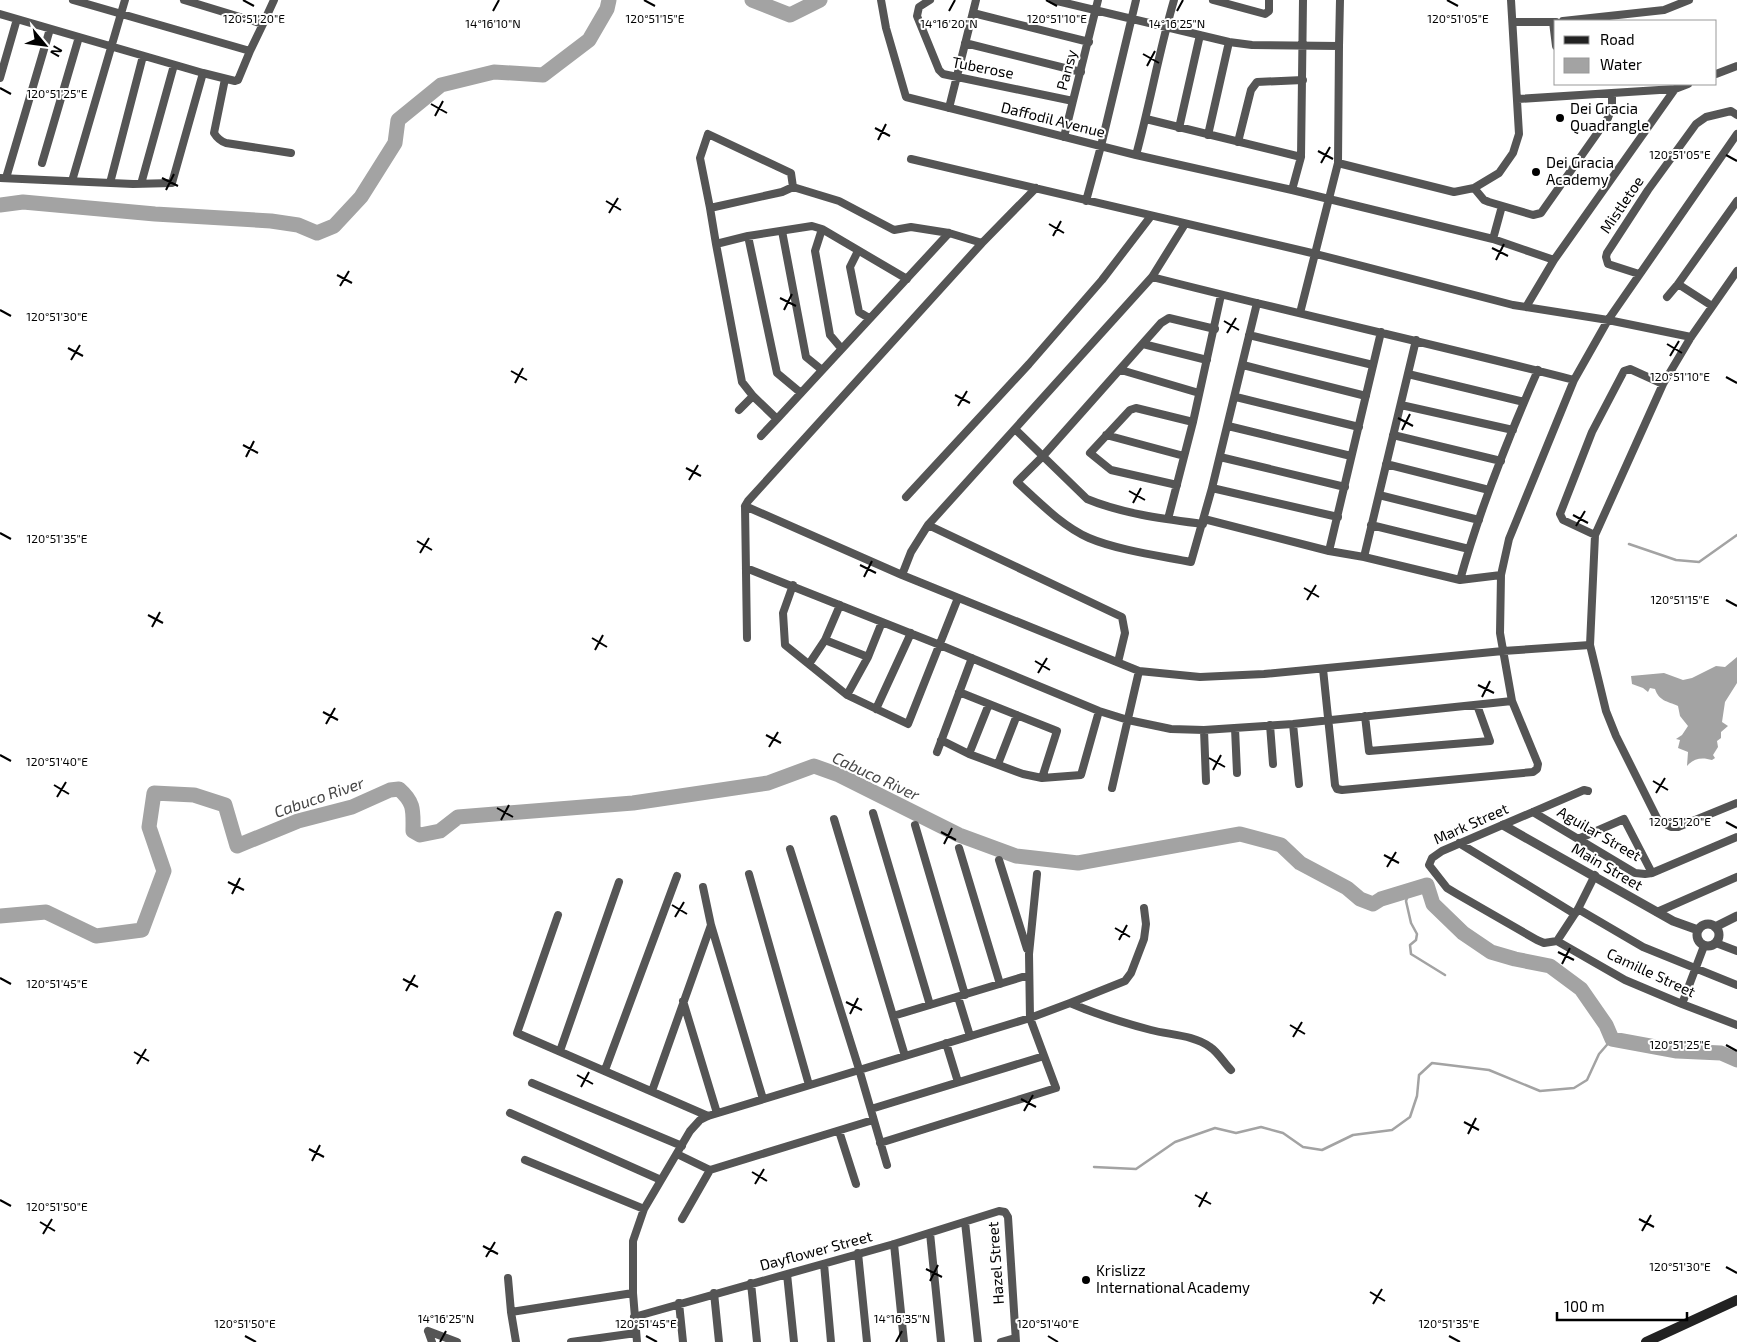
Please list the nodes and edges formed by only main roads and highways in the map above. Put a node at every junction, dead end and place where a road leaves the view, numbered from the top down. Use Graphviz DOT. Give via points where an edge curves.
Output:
graph roads {
  1 [pos="1737,1300"];
  2 [pos="1646,1342"];
  1 -- 2 [label="main road"];
}
